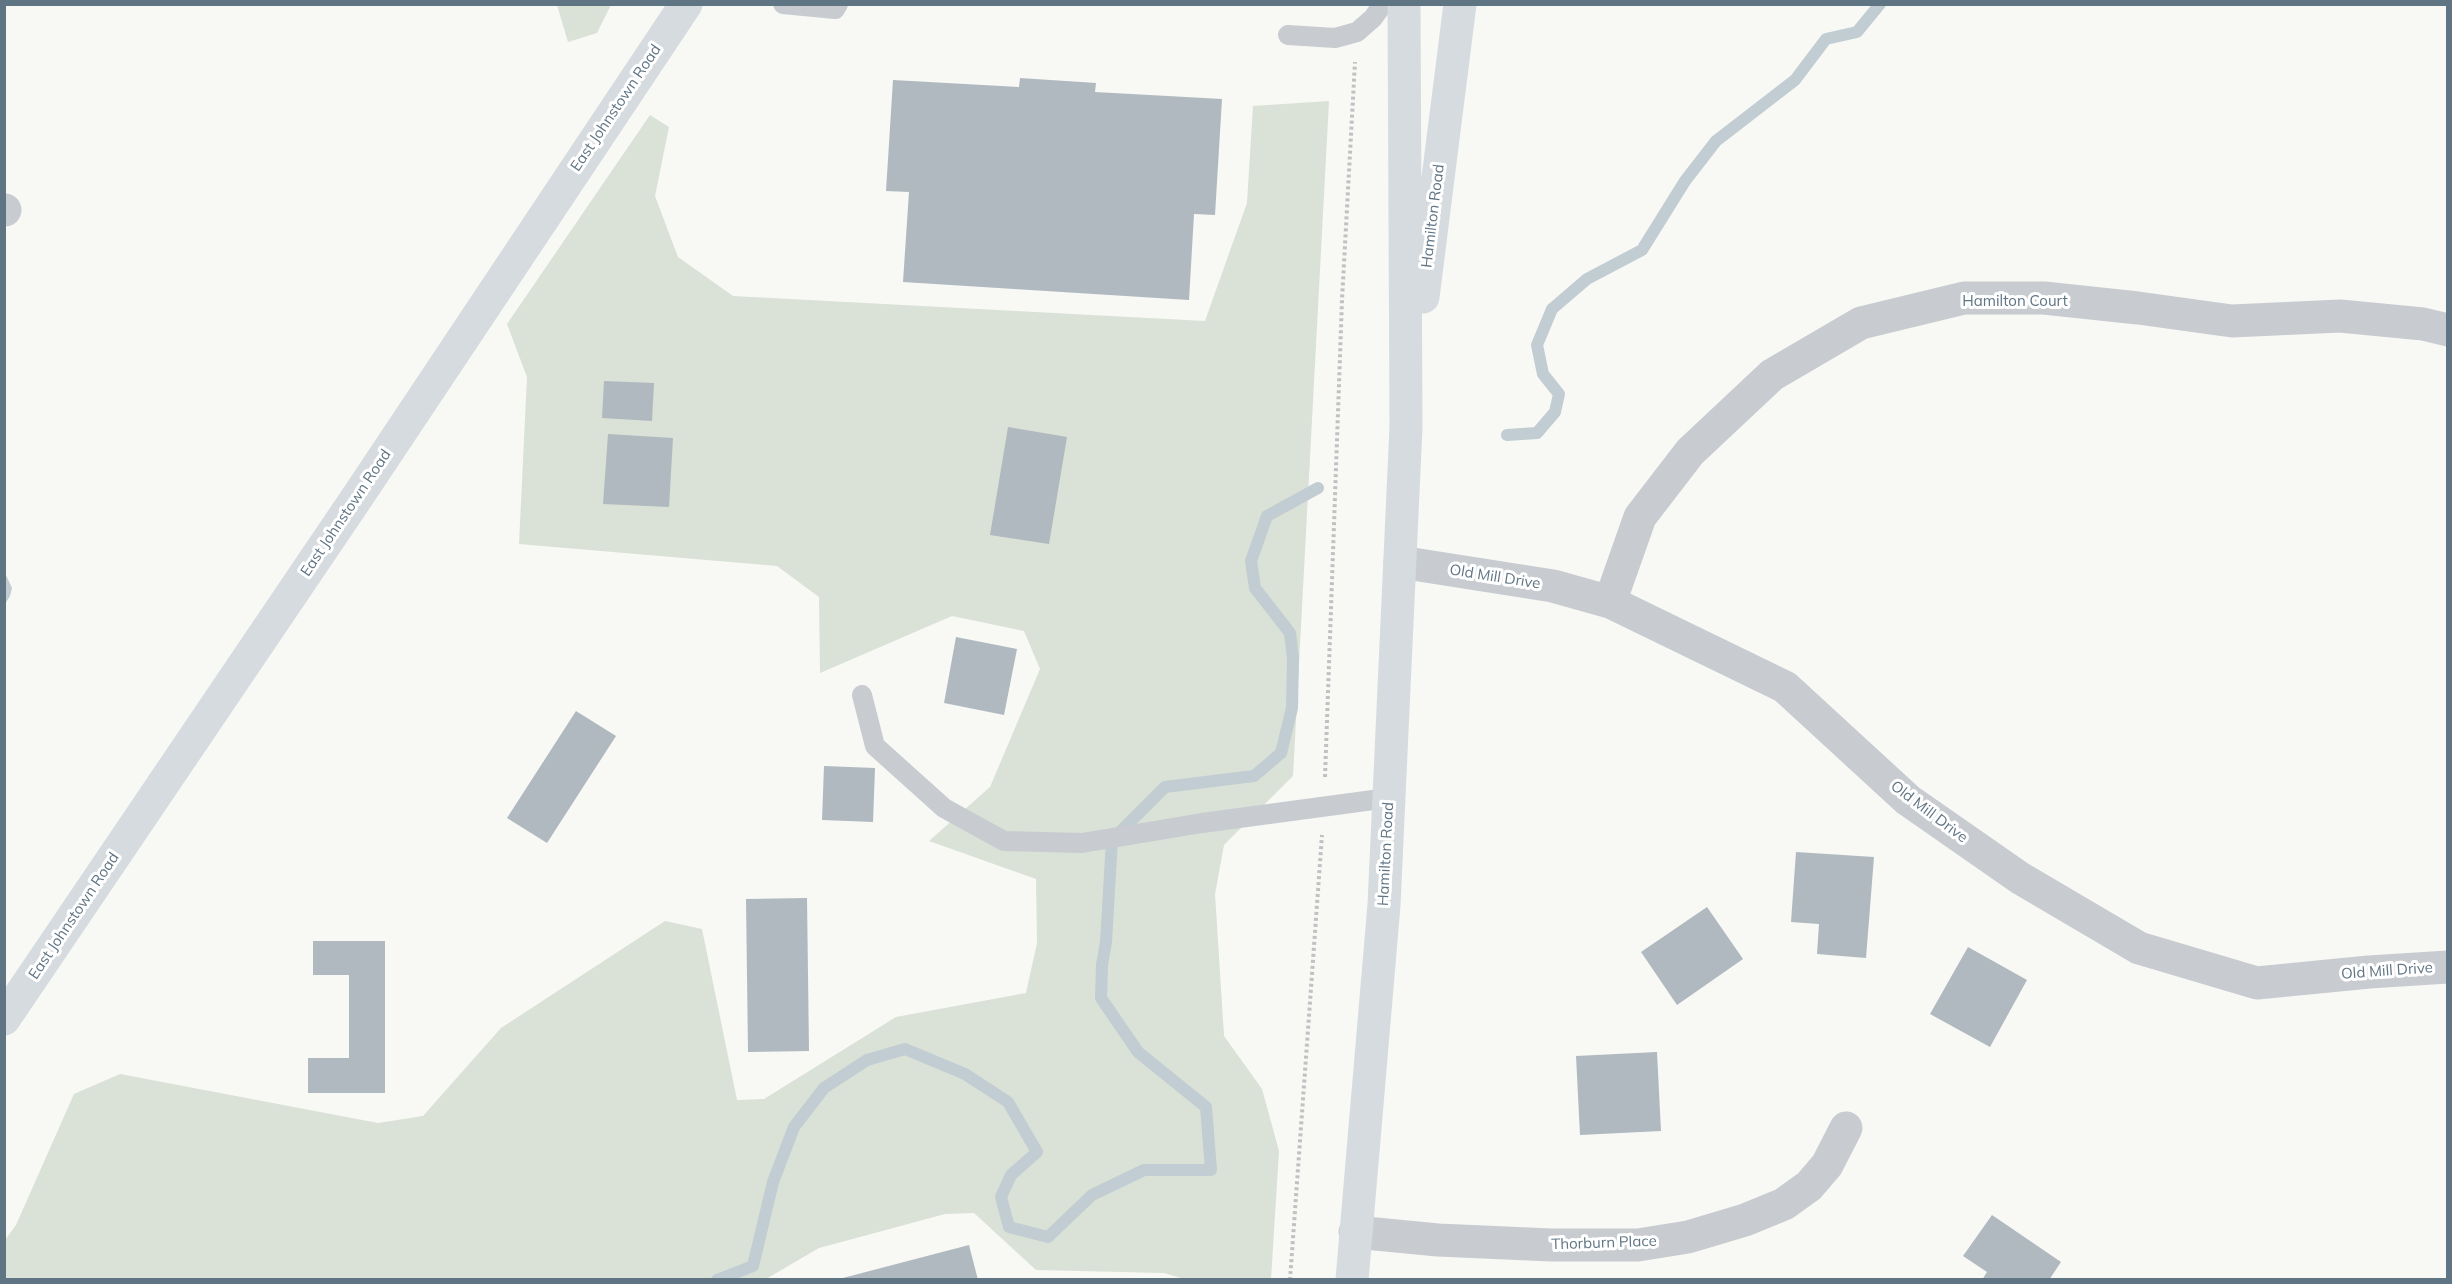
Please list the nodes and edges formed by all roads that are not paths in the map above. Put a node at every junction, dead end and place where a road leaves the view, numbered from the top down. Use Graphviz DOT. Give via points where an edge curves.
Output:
graph roads {
  1 [pos="686,4"];
  2 [pos="783,4"];
  3 [pos="838,4"];
  4 [pos="1383,4"];
  5 [pos="1404,4"];
  6 [pos="1460,4"];
  7 [pos="1287,35"];
  8 [pos="2448,330"];
  9 [pos="1406,427"];
  10 [pos="1400,562"];
  11 [pos="1610,602"];
  12 [pos="862,695"];
  13 [pos="1388,798"];
  14 [pos="2448,967"];
  15 [pos="4,1019"];
  16 [pos="1846,1128"];
  17 [pos="1355,1232"];
  18 [pos="1352,1280"];
  1 -- 15 [label="main road, East Johnstown Road"];
  2 -- 3 [label="lane" via="835,9"];
  4 -- 7 [label="lane" via="1357,32 1335,38"];
  5 -- 9 [label="main road, Hamilton Road"];
  6 -- 9 [label="main road, Hamilton Road"];
  8 -- 11 [label="street, Hamilton Court" via="2340,316 2232,321 2044,298 1964,298 1861,323 1772,375 1690,452 1640,517"];
  9 -- 10 [label="main road, Hamilton Road"];
  10 -- 11 [label="street, Old Mill Drive" via="1553,586"];
  10 -- 13 [label="main road, Hamilton Road"];
  11 -- 14 [label="street, Old Mill Drive" via="1785,687 1908,800 2020,878 2139,948 2257,983"];
  12 -- 13 [label="lane" via="875,746 944,808 1004,842 1082,843"];
  13 -- 17 [label="main road, Hamilton Road" via="1384,904"];
  16 -- 17 [label="street, Thorburn Place" via="1827,1165 1809,1186 1784,1204 1688,1237 1638,1245 1551,1245"];
  17 -- 18 [label="main road, Hamilton Road"];
}
